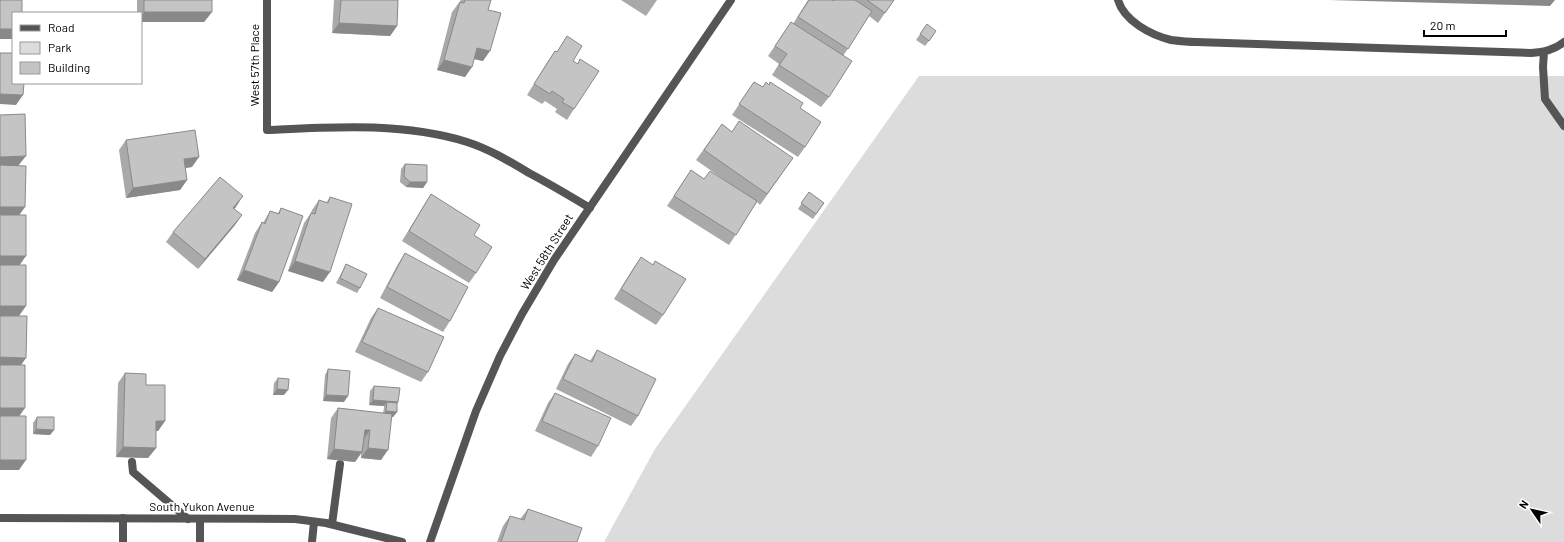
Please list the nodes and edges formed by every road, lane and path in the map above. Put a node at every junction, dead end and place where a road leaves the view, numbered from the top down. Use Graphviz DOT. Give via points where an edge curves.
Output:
graph roads {
  1 [pos="267,0"];
  2 [pos="731,0"];
  3 [pos="1118,0"];
  4 [pos="1564,42"];
  5 [pos="1544,52"];
  6 [pos="1564,126"];
  7 [pos="590,208"];
  8 [pos="132,462"];
  9 [pos="340,464"];
  10 [pos="0,518"];
  11 [pos="123,518"];
  12 [pos="188,519"];
  13 [pos="200,519"];
  14 [pos="314,522"];
  15 [pos="332,524"];
  16 [pos="123,542"];
  17 [pos="200,542"];
  18 [pos="312,542"];
  19 [pos="402,542"];
  20 [pos="430,542"];
  1 -- 7 [label="street, West 57th Place" via="267,130 396,129 467,142 501,156"];
  2 -- 7 [label="street, West 58th Street"];
  3 -- 5 [label="street" via="1136,24 1172,40 1531,54"];
  4 -- 5 [label="street"];
  5 -- 6 [label="street" via="1545,98"];
  7 -- 20 [label="street, West 58th Street" via="554,260 500,356 476,411"];
  8 -- 12 [label="street" via="132,472"];
  9 -- 15 [label="street"];
  10 -- 11 [label="street, South Yukon Avenue"];
  11 -- 12 [label="street, South Yukon Avenue"];
  11 -- 16 [label="street"];
  12 -- 13 [label="street, South Yukon Avenue"];
  13 -- 14 [label="street, South Yukon Avenue"];
  13 -- 17 [label="street"];
  14 -- 15 [label="street, South Yukon Avenue"];
  14 -- 18 [label="street"];
  15 -- 19 [label="street, South Yukon Avenue"];
}
